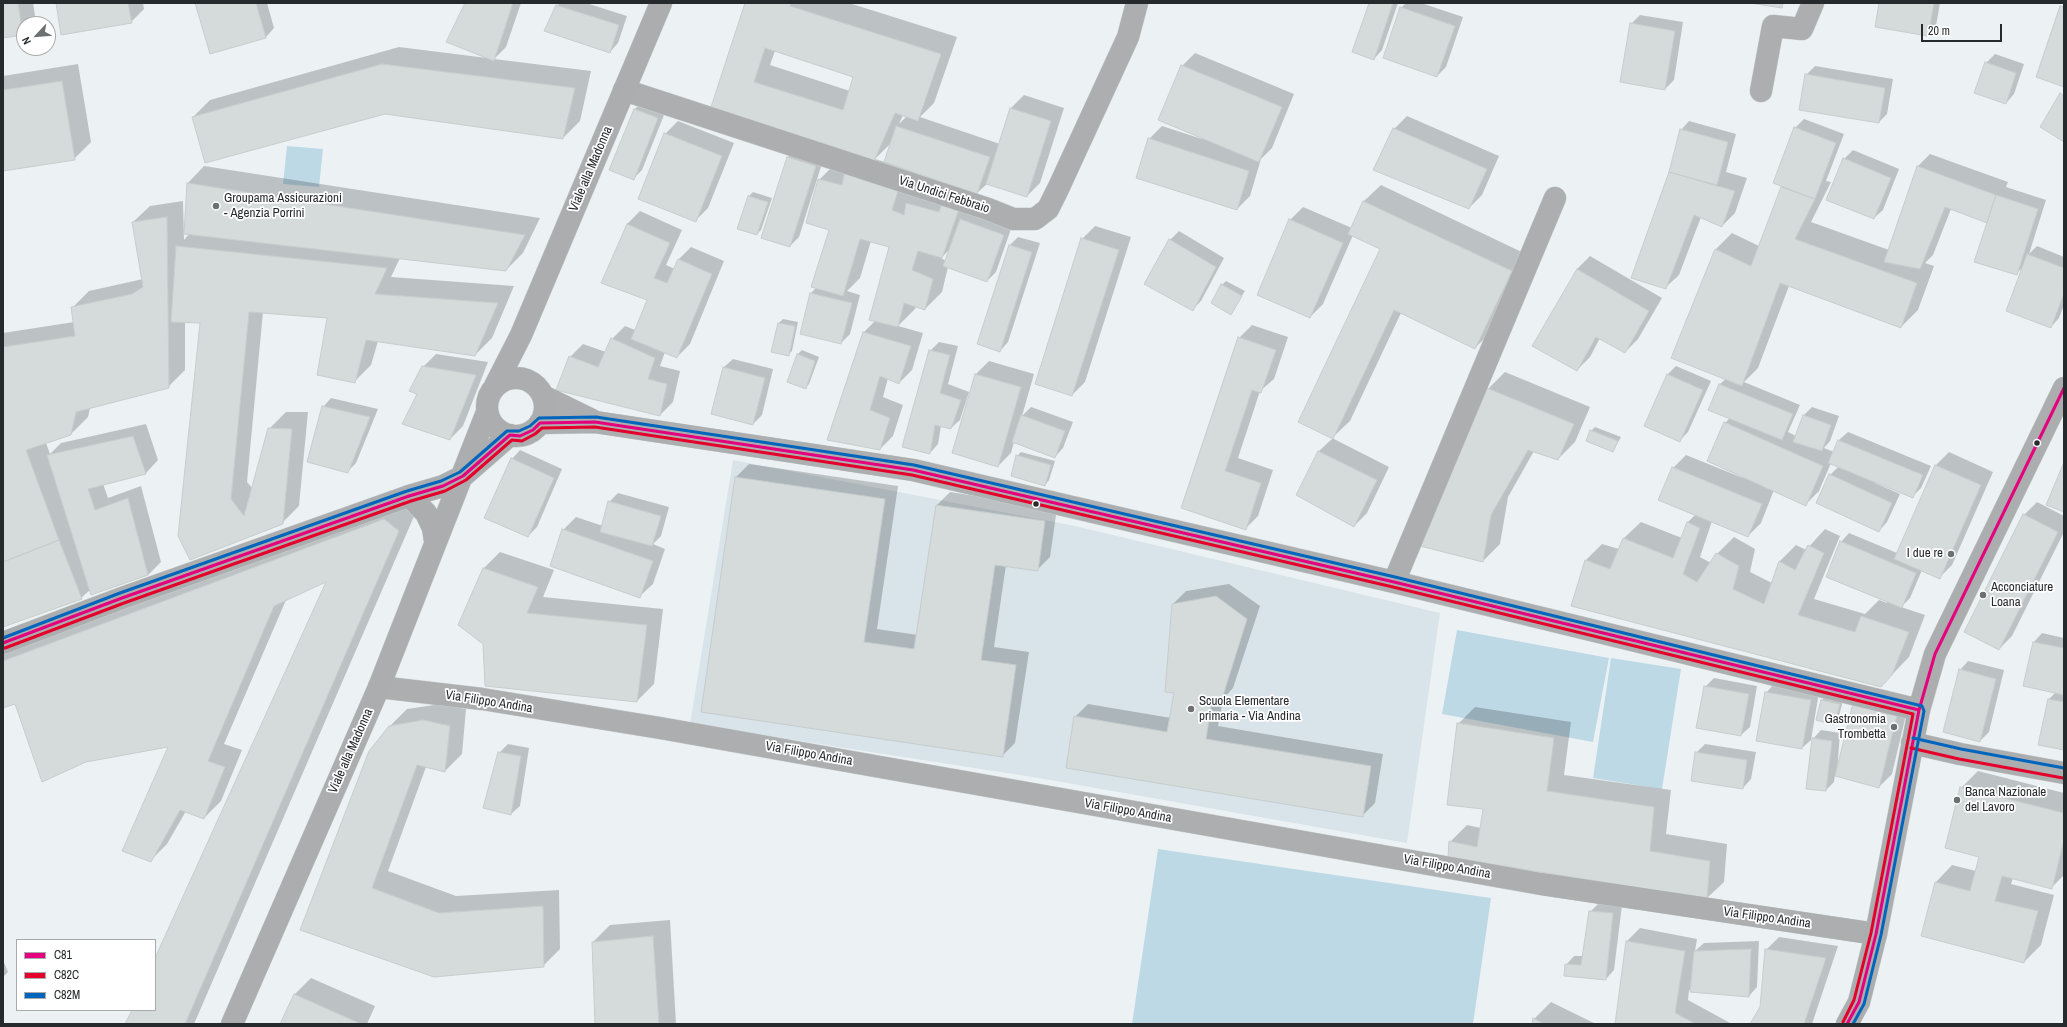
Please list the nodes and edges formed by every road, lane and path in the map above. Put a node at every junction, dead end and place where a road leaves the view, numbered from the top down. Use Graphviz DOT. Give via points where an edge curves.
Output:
graph roads {
  1 [pos="661,3"];
  2 [pos="1137,3"];
  3 [pos="1813,3"];
  4 [pos="624,90"];
  5 [pos="1761,91"];
  6 [pos="1555,198"];
  7 [pos="521,335"];
  8 [pos="495,386"];
  9 [pos="2064,388"];
  10 [pos="537,389"];
  11 [pos="487,412"];
  12 [pos="595,422"];
  13 [pos="540,423"];
  14 [pos="510,435"];
  15 [pos="463,476"];
  16 [pos="409,496"];
  17 [pos="435,541"];
  18 [pos="1394,582"];
  19 [pos="3,643"];
  20 [pos="379,687"];
  21 [pos="1919,710"];
  22 [pos="1912,743"];
  23 [pos="2064,773"];
  24 [pos="1876,934"];
  25 [pos="232,1024"];
  26 [pos="1847,1024"];
  1 -- 4 [label="street, Viale alla Madonna"];
  2 -- 4 [label="street, Via Undici Febbraio" via="1128,37 1058,189 1048,208 1035,219 1013,219"];
  3 -- 5 [label="street" via="1802,29 1773,26"];
  4 -- 7 [label="street, Viale alla Madonna"];
  6 -- 18 [label="street"];
  7 -- 8 [label="street, Viale alla Madonna"];
  7 -- 10 [label="street, Viale alla Madonna" via="522,354"];
  8 -- 10 [label="street" via="505,380 517,378"];
  8 -- 11 [label="street" via="487,400"];
  9 -- 21 [label="street" via="1935,654"];
  10 -- 12 [label="street"];
  10 -- 13 [label="street" via="545,412"];
  11 -- 14 [label="street" via="490,422 499,431"];
  11 -- 15 [label="street, Viale alla Madonna"];
  12 -- 13 [label="street"];
  12 -- 18 [label="street" via="913,470"];
  13 -- 14 [label="street" via="533,430 520,436"];
  14 -- 15 [label="street, Viale alla Madonna"];
  15 -- 16 [label="street"];
  15 -- 17 [label="street, Viale alla Madonna"];
  16 -- 17 [label="street" via="426,513 433,528"];
  16 -- 19 [label="street"];
  17 -- 20 [label="street, Viale alla Madonna"];
  18 -- 21 [label="street"];
  20 -- 24 [label="street, Via Filippo Andina" via="482,699 660,728 1541,884"];
  20 -- 25 [label="street, Viale alla Madonna"];
  21 -- 22 [label="street"];
  22 -- 23 [label="street"];
  22 -- 24 [label="street"];
  24 -- 26 [label="street" via="1859,1002"];
}
